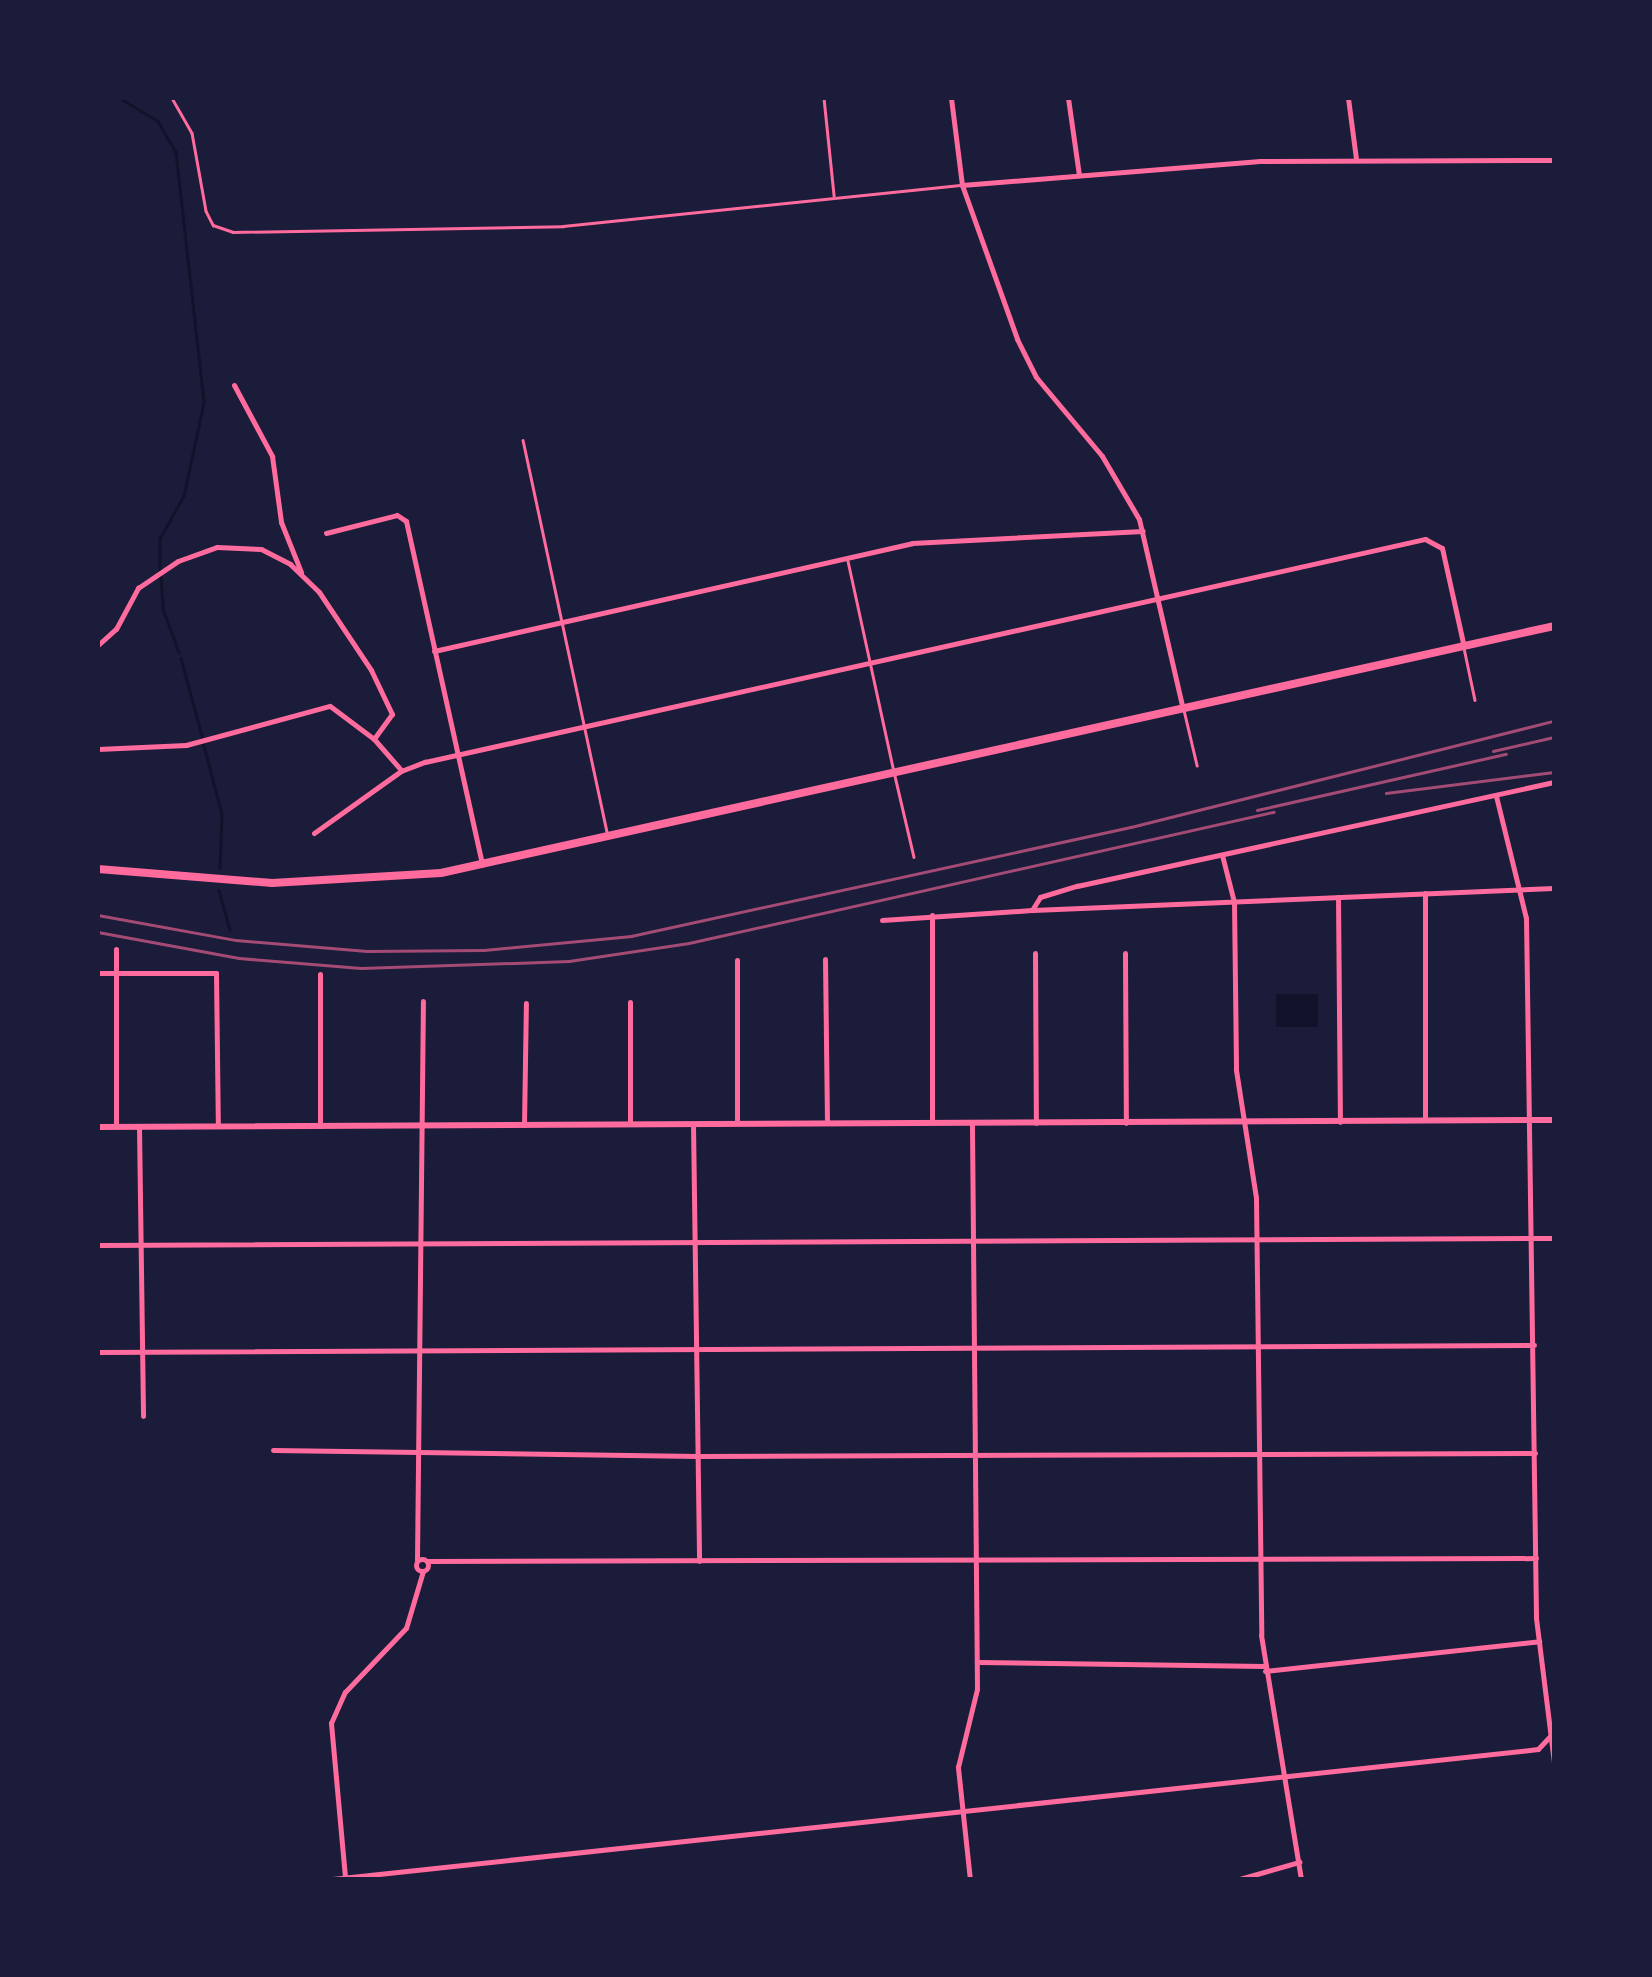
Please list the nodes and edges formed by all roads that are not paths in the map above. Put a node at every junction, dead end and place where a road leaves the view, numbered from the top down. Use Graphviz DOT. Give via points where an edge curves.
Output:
graph roads {
  1 [pos="172,98"];
  2 [pos="824,98"];
  3 [pos="951,98"];
  4 [pos="1068,98"];
  5 [pos="1348,98"];
  6 [pos="1356,160"];
  7 [pos="1554,160"];
  8 [pos="1079,175"];
  9 [pos="962,184"];
  10 [pos="834,196"];
  11 [pos="234,386"];
  12 [pos="523,440"];
  13 [pos="1143,531"];
  14 [pos="326,533"];
  15 [pos="847,557"];
  16 [pos="302,574"];
  17 [pos="1160,599"];
  18 [pos="559,624"];
  19 [pos="1554,626"];
  20 [pos="98,645"];
  21 [pos="1464,647"];
  22 [pos="434,651"];
  23 [pos="870,664"];
  24 [pos="1475,700"];
  25 [pos="1183,709"];
  26 [pos="582,728"];
  27 [pos="374,739"];
  28 [pos="98,749"];
  29 [pos="456,755"];
  30 [pos="1197,765"];
  31 [pos="401,771"];
  32 [pos="894,773"];
  33 [pos="1554,782"];
  34 [pos="1496,796"];
  35 [pos="314,834"];
  36 [pos="608,837"];
  37 [pos="1222,855"];
  38 [pos="914,857"];
  39 [pos="482,865"];
  40 [pos="98,869"];
  41 [pos="1554,888"];
  42 [pos="1522,890"];
  43 [pos="1425,893"];
  44 [pos="1338,896"];
  45 [pos="1234,902"];
  46 [pos="1032,910"];
  47 [pos="932,915"];
  48 [pos="882,920"];
  49 [pos="116,949"];
  50 [pos="1035,953"];
  51 [pos="1125,953"];
  52 [pos="825,959"];
  53 [pos="737,960"];
  54 [pos="116,972"];
  55 [pos="98,973"];
  56 [pos="320,974"];
  57 [pos="424,1000"];
  58 [pos="630,1002"];
  59 [pos="526,1003"];
  60 [pos="1533,1120"];
  61 [pos="1554,1120"];
  62 [pos="1426,1121"];
  63 [pos="827,1122"];
  64 [pos="932,1122"];
  65 [pos="972,1122"];
  66 [pos="1036,1122"];
  67 [pos="1246,1122"];
  68 [pos="1340,1122"];
  69 [pos="1126,1123"];
  70 [pos="630,1124"];
  71 [pos="693,1124"];
  72 [pos="736,1124"];
  73 [pos="420,1125"];
  74 [pos="524,1125"];
  75 [pos="218,1126"];
  76 [pos="320,1126"];
  77 [pos="98,1127"];
  78 [pos="116,1127"];
  79 [pos="139,1127"];
  80 [pos="1535,1238"];
  81 [pos="1554,1238"];
  82 [pos="1257,1239"];
  83 [pos="694,1241"];
  84 [pos="975,1242"];
  85 [pos="418,1243"];
  86 [pos="98,1244"];
  87 [pos="140,1244"];
  88 [pos="1534,1344"];
  89 [pos="1256,1346"];
  90 [pos="974,1347"];
  91 [pos="419,1350"];
  92 [pos="696,1350"];
  93 [pos="98,1352"];
  94 [pos="142,1352"];
  95 [pos="143,1416"];
  96 [pos="273,1450"];
  97 [pos="1535,1453"];
  98 [pos="975,1454"];
  99 [pos="1256,1454"];
  100 [pos="419,1455"];
  101 [pos="698,1456"];
  102 [pos="1536,1558"];
  103 [pos="1257,1559"];
  104 [pos="977,1560"];
  105 [pos="699,1561"];
  106 [pos="422,1564"];
  107 [pos="1539,1641"];
  108 [pos="978,1662"];
  109 [pos="1265,1668"];
  110 [pos="1553,1733"];
  111 [pos="1554,1763"];
  112 [pos="1282,1774"];
  113 [pos="962,1811"];
  114 [pos="1298,1862"];
  115 [pos="345,1878"];
  116 [pos="323,1880"];
  117 [pos="970,1880"];
  118 [pos="1236,1880"];
  119 [pos="1301,1880"];
  1 -- 10 [label="lane" via="192,134 206,211 214,225 232,232 563,226"];
  2 -- 10 [label="lane"];
  3 -- 9 [label="street"];
  4 -- 8 [label="street"];
  5 -- 6 [label="street"];
  6 -- 7 [label="street"];
  6 -- 8 [label="street"];
  8 -- 9 [label="street"];
  9 -- 10 [label="lane"];
  9 -- 13 [label="street" via="1028,363 1102,456"];
  11 -- 16 [label="street" via="272,456 282,522"];
  12 -- 18 [label="lane"];
  13 -- 15 [label="street" via="933,541"];
  13 -- 17 [label="street"];
  14 -- 22 [label="street" via="402,517"];
  15 -- 18 [label="street"];
  15 -- 23 [label="lane"];
  16 -- 20 [label="street" via="261,549 216,546 192,554 138,588 116,629"];
  16 -- 27 [label="street" via="384,692 392,717"];
  17 -- 21 [label="street" via="1420,540 1442,548"];
  17 -- 23 [label="street"];
  17 -- 25 [label="street"];
  18 -- 22 [label="street"];
  18 -- 26 [label="lane"];
  19 -- 21 [label="main road"];
  21 -- 24 [label="lane"];
  21 -- 25 [label="main road"];
  22 -- 29 [label="street"];
  23 -- 26 [label="street"];
  23 -- 32 [label="lane"];
  25 -- 30 [label="lane"];
  25 -- 32 [label="main road"];
  26 -- 29 [label="street"];
  26 -- 36 [label="lane"];
  27 -- 28 [label="street" via="330,706 186,745"];
  27 -- 31 [label="street"];
  29 -- 31 [label="street"];
  29 -- 39 [label="street"];
  31 -- 35 [label="street"];
  32 -- 36 [label="main road"];
  32 -- 38 [label="lane"];
  33 -- 34 [label="street"];
  34 -- 37 [label="street"];
  34 -- 42 [label="street"];
  36 -- 39 [label="main road"];
  37 -- 45 [label="street"];
  37 -- 46 [label="street" via="1076,886 1040,897"];
  39 -- 40 [label="main road" via="337,883"];
  41 -- 42 [label="street"];
  42 -- 43 [label="street"];
  42 -- 60 [label="street"];
  43 -- 44 [label="street"];
  43 -- 62 [label="street"];
  44 -- 45 [label="street"];
  44 -- 68 [label="street"];
  45 -- 46 [label="street"];
  45 -- 67 [label="street" via="1235,1061"];
  46 -- 47 [label="street"];
  47 -- 48 [label="street"];
  47 -- 64 [label="street"];
  49 -- 54 [label="street"];
  50 -- 66 [label="street"];
  51 -- 69 [label="street"];
  52 -- 63 [label="street"];
  53 -- 72 [label="street"];
  54 -- 55 [label="street"];
  54 -- 75 [label="street" via="214,971"];
  54 -- 78 [label="street"];
  56 -- 76 [label="street"];
  57 -- 73 [label="street"];
  58 -- 70 [label="street"];
  59 -- 74 [label="street"];
  60 -- 61 [label="main road"];
  60 -- 62 [label="main road"];
  60 -- 80 [label="street"];
  62 -- 68 [label="main road"];
  63 -- 64 [label="main road"];
  63 -- 72 [label="main road"];
  64 -- 65 [label="main road"];
  65 -- 66 [label="main road"];
  65 -- 84 [label="street"];
  66 -- 69 [label="main road"];
  67 -- 68 [label="main road"];
  67 -- 69 [label="main road"];
  67 -- 82 [label="street"];
  70 -- 71 [label="main road"];
  70 -- 74 [label="main road"];
  71 -- 72 [label="main road"];
  71 -- 83 [label="street"];
  73 -- 74 [label="main road"];
  73 -- 76 [label="main road"];
  73 -- 85 [label="street"];
  75 -- 76 [label="main road"];
  75 -- 79 [label="main road"];
  77 -- 78 [label="main road"];
  78 -- 79 [label="main road"];
  79 -- 87 [label="street"];
  80 -- 81 [label="street"];
  80 -- 82 [label="street"];
  80 -- 88 [label="street"];
  82 -- 84 [label="street"];
  82 -- 89 [label="street"];
  83 -- 84 [label="street"];
  83 -- 85 [label="street"];
  83 -- 92 [label="street"];
  84 -- 90 [label="street"];
  85 -- 87 [label="street"];
  85 -- 91 [label="street"];
  86 -- 87 [label="street"];
  87 -- 94 [label="street"];
  88 -- 89 [label="street"];
  88 -- 97 [label="street"];
  89 -- 90 [label="street"];
  89 -- 99 [label="street"];
  90 -- 92 [label="street"];
  90 -- 98 [label="street"];
  91 -- 92 [label="street"];
  91 -- 94 [label="street"];
  91 -- 100 [label="street"];
  92 -- 101 [label="street"];
  93 -- 94 [label="street"];
  94 -- 95 [label="street"];
  96 -- 100 [label="street"];
  97 -- 99 [label="street"];
  97 -- 102 [label="street"];
  98 -- 99 [label="street"];
  98 -- 101 [label="street"];
  98 -- 104 [label="street"];
  99 -- 103 [label="street"];
  100 -- 101 [label="street"];
  100 -- 106 [label="street"];
  101 -- 105 [label="street"];
  102 -- 103 [label="street"];
  102 -- 107 [label="street"];
  103 -- 104 [label="street"];
  103 -- 109 [label="street"];
  104 -- 105 [label="street"];
  104 -- 108 [label="street"];
  105 -- 106 [label="street"];
  106 -- 115 [label="street" via="406,1628 353,1682 333,1716"];
  107 -- 109 [label="street"];
  107 -- 110 [label="street"];
  108 -- 109 [label="street"];
  108 -- 113 [label="street" via="975,1708 958,1760"];
  109 -- 112 [label="street"];
  110 -- 111 [label="street"];
  110 -- 112 [label="street" via="1538,1749"];
  112 -- 113 [label="street"];
  112 -- 114 [label="street"];
  113 -- 115 [label="street"];
  113 -- 117 [label="street"];
  114 -- 118 [label="street"];
  114 -- 119 [label="street"];
  115 -- 116 [label="street"];
}
